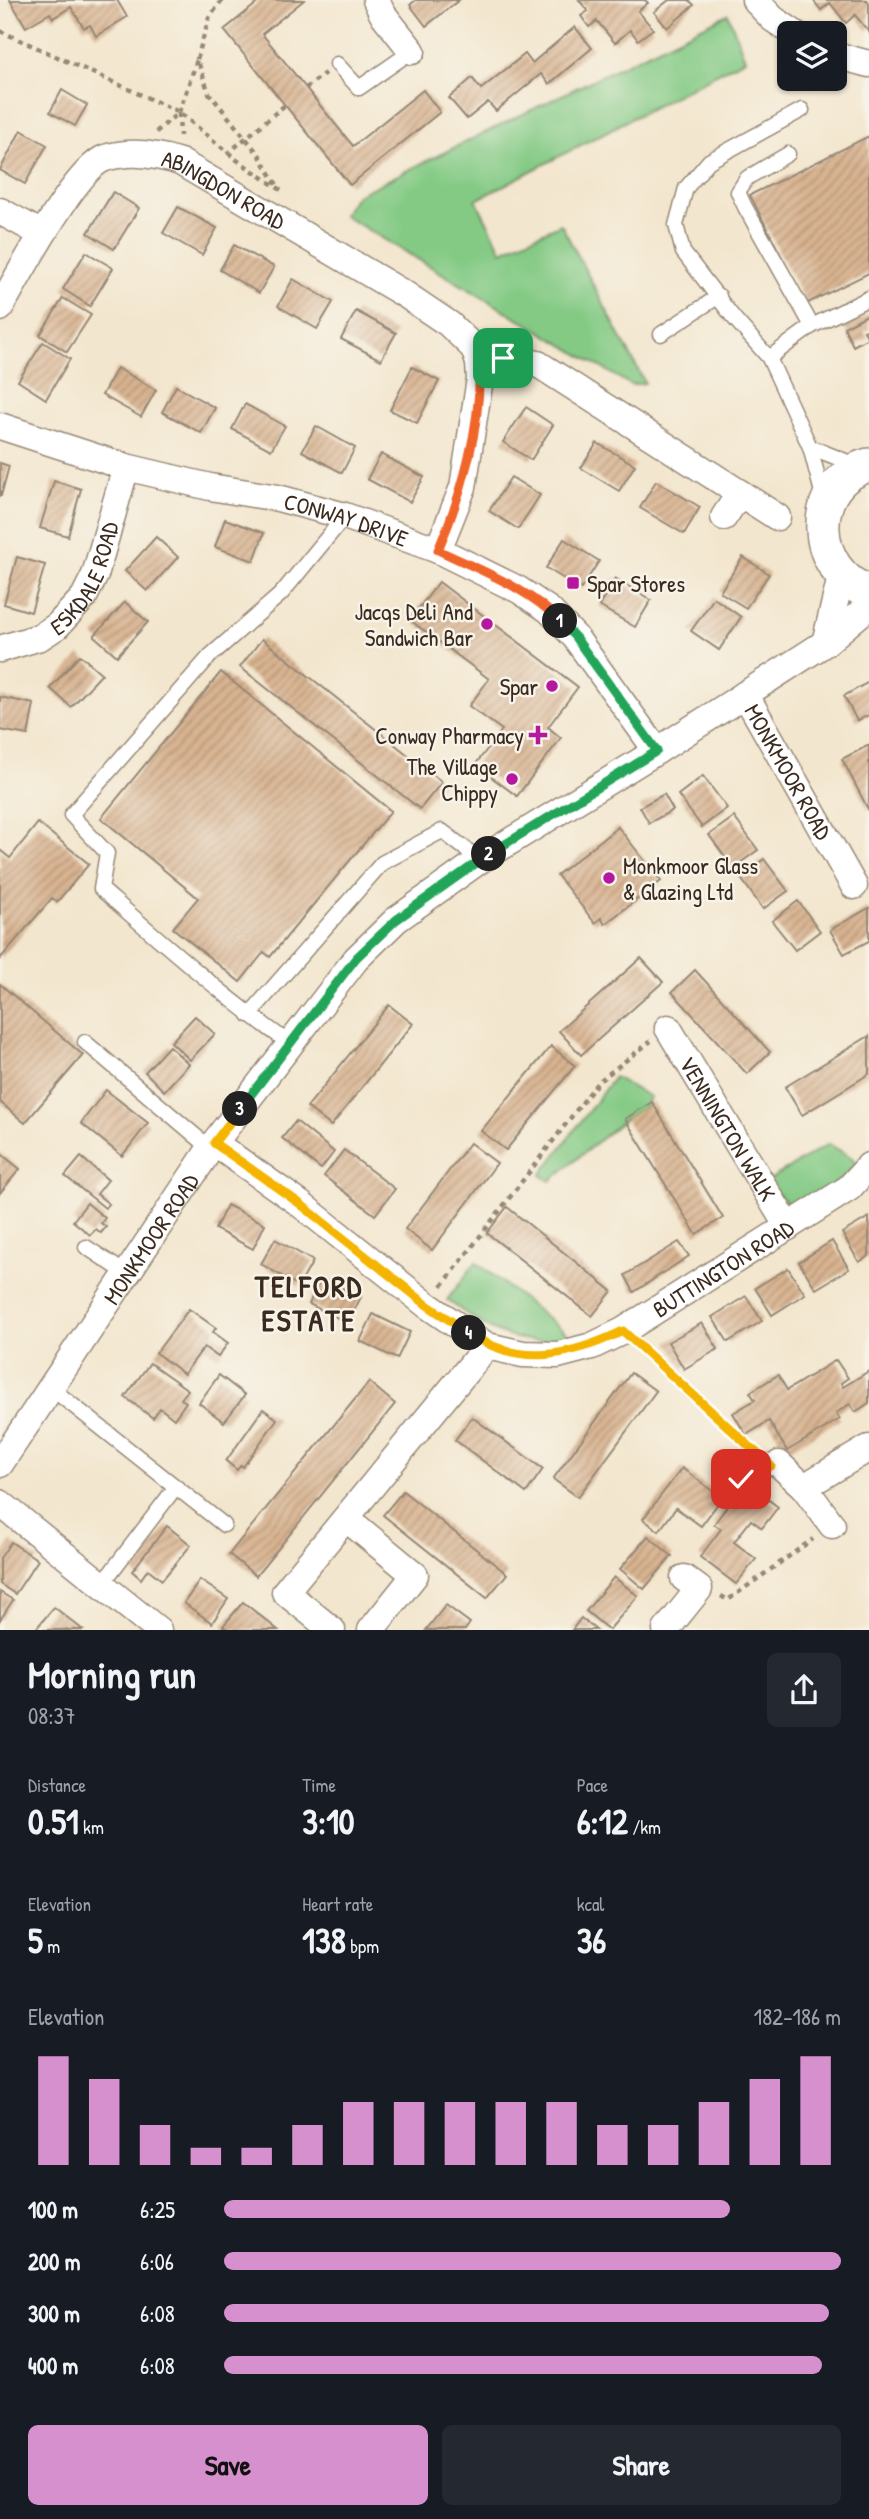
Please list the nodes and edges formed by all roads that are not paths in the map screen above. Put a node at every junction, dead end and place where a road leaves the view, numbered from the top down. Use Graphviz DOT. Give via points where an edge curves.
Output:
graph roads {
  1 [pos="376,0"];
  2 [pos="755,0"];
  3 [pos="777,22"];
  4 [pos="412,51"];
  5 [pos="847,58"];
  6 [pos="337,64"];
  7 [pos="869,64"];
  8 [pos="802,110"];
  9 [pos="788,154"];
  10 [pos="0,211"];
  11 [pos="42,234"];
  12 [pos="719,296"];
  13 [pos="869,299"];
  14 [pos="0,308"];
  15 [pos="812,326"];
  16 [pos="661,334"];
  17 [pos="769,358"];
  18 [pos="479,363"];
  19 [pos="0,426"];
  20 [pos="810,447"];
  21 [pos="865,466"];
  22 [pos="126,467"];
  23 [pos="740,494"];
  24 [pos="826,505"];
  25 [pos="345,516"];
  26 [pos="724,517"];
  27 [pos="778,517"];
  28 [pos="438,550"];
  29 [pos="855,585"];
  30 [pos="869,606"];
  31 [pos="825,643"];
  32 [pos="0,649"];
  33 [pos="745,694"];
  34 [pos="657,751"];
  35 [pos="480,860"];
  36 [pos="854,886"];
  37 [pos="249,1015"];
  38 [pos="668,1028"];
  39 [pos="85,1042"];
  40 [pos="289,1043"];
  41 [pos="213,1146"];
  42 [pos="869,1167"];
  43 [pos="788,1227"];
  44 [pos="86,1247"];
  45 [pos="127,1274"];
  46 [pos="487,1346"];
  47 [pos="51,1388"];
  48 [pos="869,1448"];
  49 [pos="722,1458"];
  50 [pos="0,1464"];
  51 [pos="775,1465"];
  52 [pos="804,1487"];
  53 [pos="175,1488"];
  54 [pos="0,1503"];
  55 [pos="347,1519"];
  56 [pos="224,1525"];
  57 [pos="832,1525"];
  58 [pos="102,1584"];
  59 [pos="691,1584"];
  60 [pos="158,1630"];
  61 [pos="332,1630"];
  62 [pos="371,1630"];
  63 [pos="666,1630"];
  1 -- 4 [label="street"];
  2 -- 3 [label="street"];
  4 -- 6 [label="lane" via="359,88"];
  5 -- 7 [label="street"];
  8 -- 12 [label="lane" via="709,161 686,188 676,225 683,252"];
  9 -- 15 [label="lane" via="747,178 738,192"];
  10 -- 11 [label="street"];
  11 -- 14 [label="street, ABINGDON ROAD"];
  11 -- 18 [label="street, ABINGDON ROAD" via="84,174 103,158 157,155 180,162 406,295 449,324 474,348"];
  12 -- 16 [label="lane"];
  12 -- 17 [label="lane"];
  13 -- 15 [label="lane"];
  15 -- 17 [label="lane"];
  17 -- 20 [label="lane"];
  18 -- 23 [label="street" via="516,358 538,364"];
  18 -- 28 [label="street" via="463,487"];
  19 -- 22 [label="street, CONWAY DRIVE"];
  20 -- 21 [label="lane"];
  20 -- 24 [label="lane"];
  21 -- 24 [label="street" via="842,480"];
  22 -- 25 [label="street, CONWAY DRIVE"];
  22 -- 32 [label="street, ESKDALE ROAD" via="95,575 84,597 40,637"];
  23 -- 26 [label="street"];
  23 -- 27 [label="street"];
  24 -- 29 [label="street" via="821,527 828,558"];
  25 -- 28 [label="street, CONWAY DRIVE"];
  25 -- 37 [label="lane" via="281,594 210,656 71,816 107,853 101,889"];
  28 -- 34 [label="street, CONWAY DRIVE" via="549,610 575,637"];
  29 -- 31 [label="street"];
  30 -- 31 [label="street, MONKMOOR ROAD"];
  31 -- 33 [label="street, MONKMOOR ROAD"];
  33 -- 34 [label="street, MONKMOOR ROAD"];
  33 -- 36 [label="street, MONKMOOR ROAD"];
  34 -- 35 [label="street, MONKMOOR ROAD"];
  35 -- 37 [label="lane" via="442,831 382,863"];
  35 -- 40 [label="street, MONKMOOR ROAD" via="396,920 356,958"];
  37 -- 40 [label="lane"];
  38 -- 43 [label="street, VENNINGTON WALK"];
  39 -- 41 [label="lane"];
  40 -- 41 [label="street, MONKMOOR ROAD"];
  41 -- 45 [label="street, MONKMOOR ROAD"];
  41 -- 46 [label="street, BUTTINGTON ROAD" via="299,1203 427,1305"];
  42 -- 43 [label="street, BUTTINGTON ROAD" via="849,1188"];
  43 -- 46 [label="street, BUTTINGTON ROAD" via="592,1346 558,1355"];
  44 -- 45 [label="lane"];
  45 -- 47 [label="street, MONKMOOR ROAD"];
  46 -- 55 [label="street"];
  47 -- 50 [label="street, MONKMOOR ROAD"];
  47 -- 53 [label="lane"];
  48 -- 52 [label="street"];
  49 -- 51 [label="lane" via="741,1479"];
  51 -- 52 [label="street"];
  52 -- 57 [label="street"];
  53 -- 56 [label="lane"];
  53 -- 58 [label="lane"];
  54 -- 58 [label="street"];
  55 -- 61 [label="street" via="285,1592"];
  55 -- 62 [label="street" via="415,1575"];
  58 -- 60 [label="street"];
  59 -- 63 [label="street"];
}
